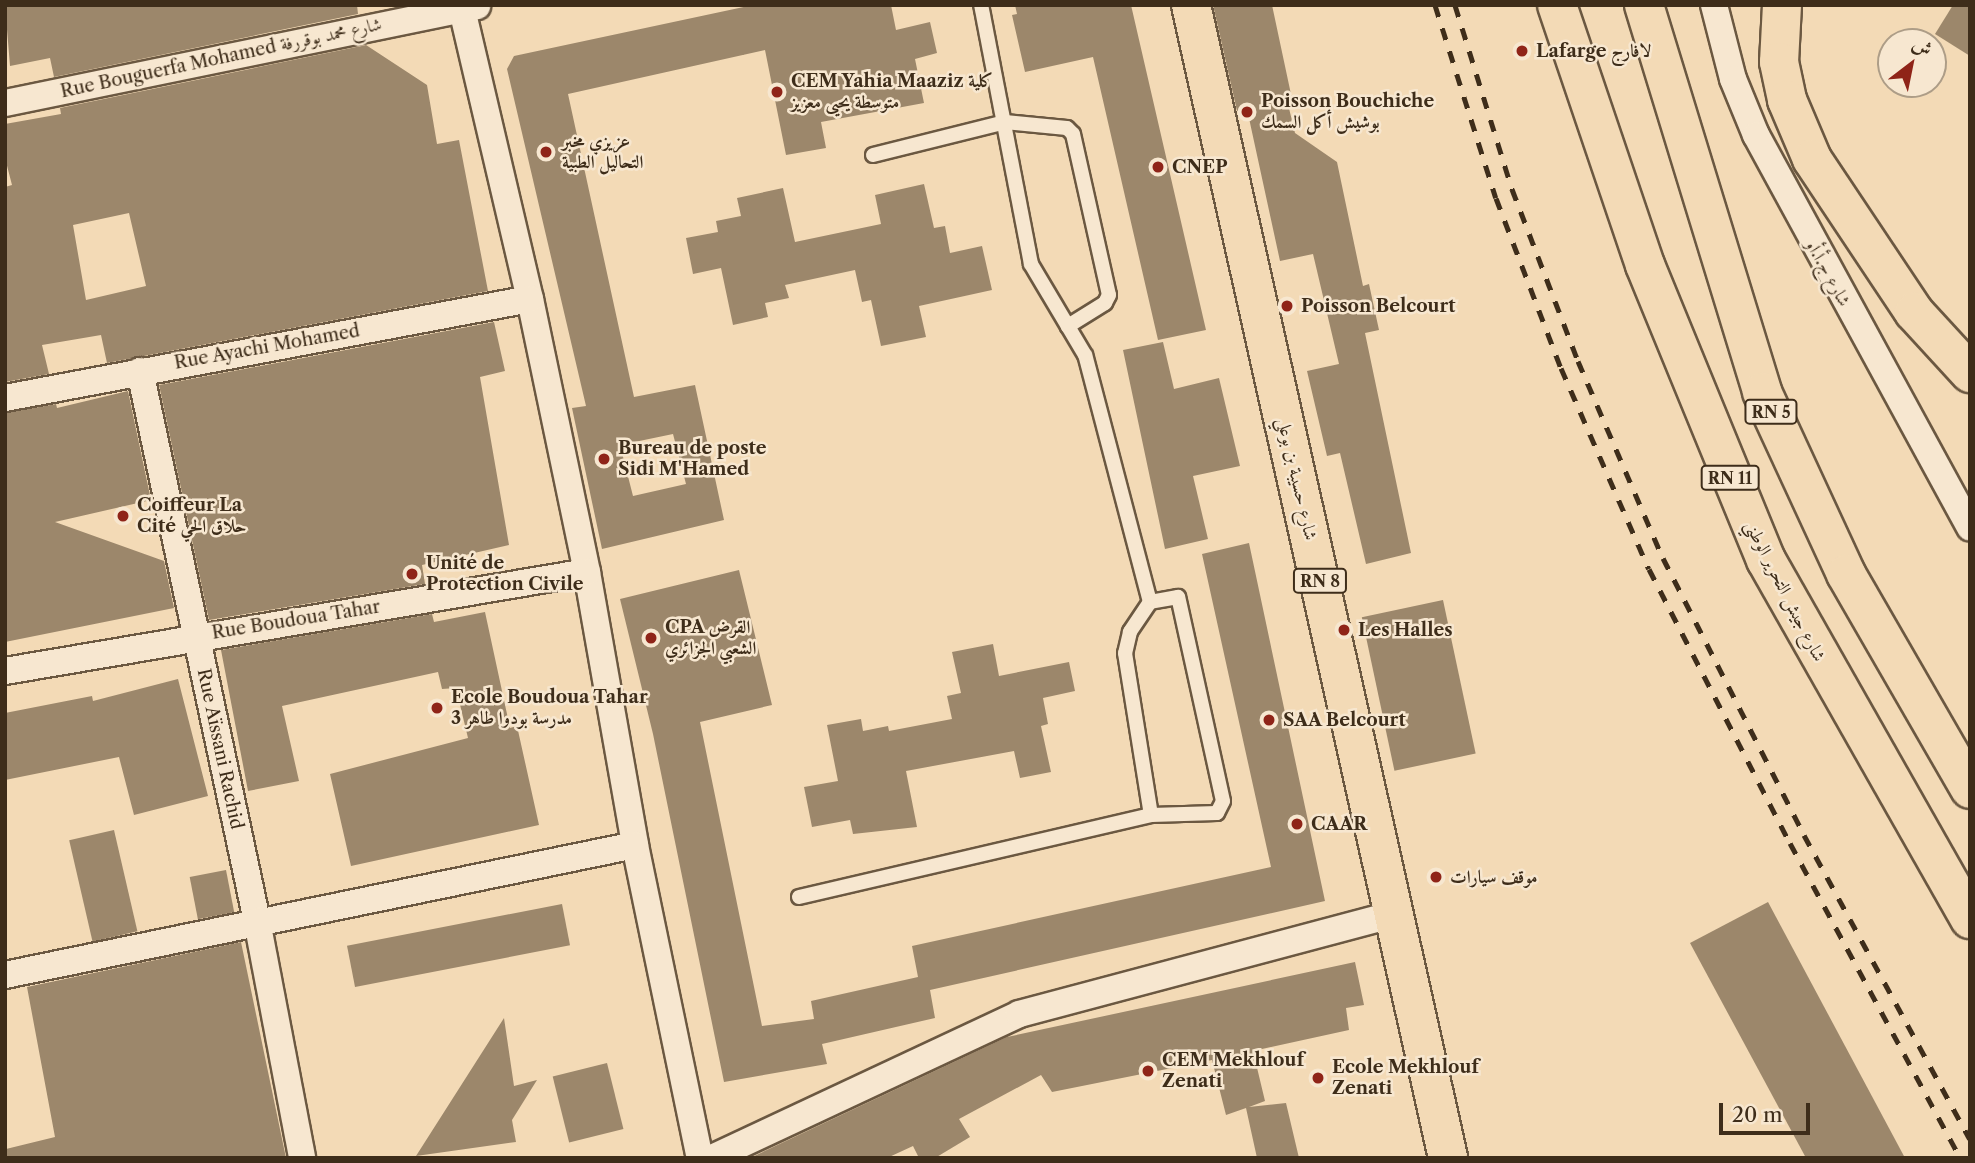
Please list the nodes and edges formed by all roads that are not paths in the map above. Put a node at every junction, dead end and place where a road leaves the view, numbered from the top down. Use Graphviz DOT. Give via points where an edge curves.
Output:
graph roads {
  1 [pos="981,5"];
  2 [pos="1191,5"];
  3 [pos="1557,5"];
  4 [pos="1644,5"];
  5 [pos="1714,5"];
  6 [pos="1782,5"];
  7 [pos="467,6"];
  8 [pos="5,103"];
  9 [pos="1005,122"];
  10 [pos="873,155"];
  11 [pos="530,299"];
  12 [pos="1068,326"];
  13 [pos="140,371"];
  14 [pos="1970,373"];
  15 [pos="5,398"];
  16 [pos="1970,528"];
  17 [pos="587,572"];
  18 [pos="1150,602"];
  19 [pos="195,636"];
  20 [pos="5,671"];
  21 [pos="1970,789"];
  22 [pos="1151,815"];
  23 [pos="635,845"];
  24 [pos="799,897"];
  25 [pos="1394,914"];
  26 [pos="1970,919"];
  27 [pos="257,921"];
  28 [pos="5,975"];
  29 [pos="302,1158"];
  30 [pos="700,1158"];
  31 [pos="712,1158"];
  32 [pos="1448,1158"];
  1 -- 9 [label="lane"];
  2 -- 25 [label="main road, شارع حسيبة بن بوعلي / RN 8"];
  3 -- 26 [label="main road, شارع جيش التحرير الوطني / RN 11" via="1645,265 1766,560"];
  4 -- 21 [label="main road, RN 5" via="1762,392 1846,575"];
  5 -- 16 [label="street, شارع ج.أ.أو" via="1733,79 1756,135"];
  6 -- 14 [label="main road" via="1779,62 1787,100 1812,159 1914,312"];
  7 -- 8 [label="street, Rue Bouguerfa Mohamed شارع محمد بوقررفة"];
  7 -- 11 [label="street"];
  9 -- 10 [label="lane"];
  9 -- 12 [label="lane" via="1031,264"];
  9 -- 12 [label="lane" via="1055,124 1073,134 1109,295 1105,303"];
  11 -- 13 [label="street, Rue Ayachi Mohamed"];
  11 -- 17 [label="street"];
  12 -- 18 [label="lane" via="1085,355"];
  13 -- 15 [label="street, Rue Ayachi Mohamed"];
  13 -- 19 [label="street, Rue Aïssani Rachid"];
  17 -- 19 [label="street, Rue Boudoua Tahar"];
  17 -- 23 [label="street"];
  18 -- 22 [label="lane" via="1130,632 1125,653"];
  18 -- 22 [label="lane" via="1178,597 1223,802 1217,813"];
  19 -- 20 [label="street, Rue Boudoua Tahar"];
  19 -- 27 [label="street, Rue Aïssani Rachid"];
  22 -- 24 [label="lane"];
  23 -- 27 [label="street"];
  23 -- 30 [label="street"];
  25 -- 31 [label="street" via="1018,1014"];
  25 -- 32 [label="main road, شارع حسيبة بن بوعلي / RN 8"];
  27 -- 28 [label="street"];
  27 -- 29 [label="street, Rue Aïssani Rachid"];
}
